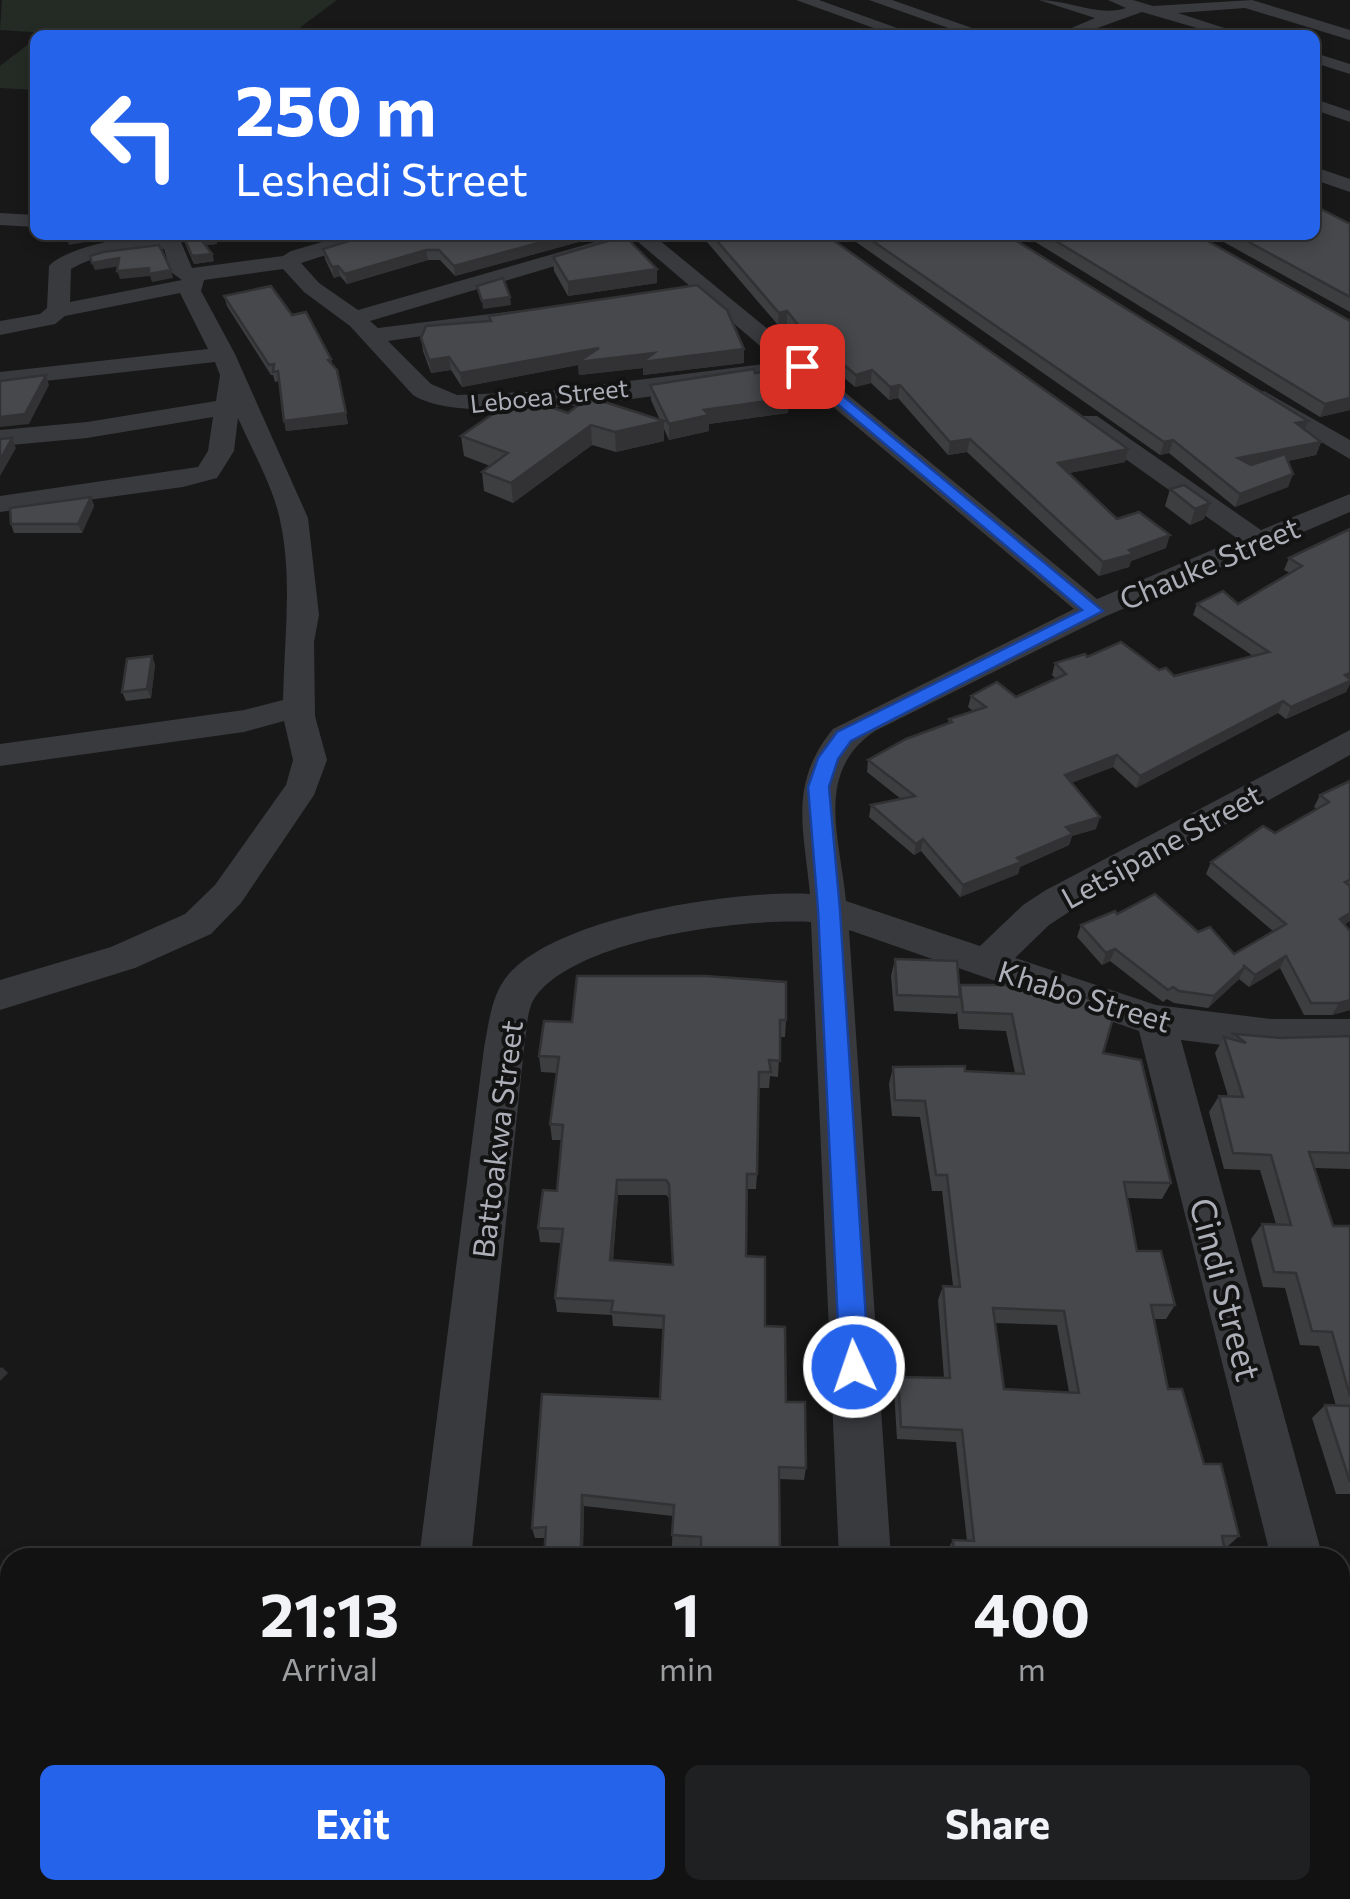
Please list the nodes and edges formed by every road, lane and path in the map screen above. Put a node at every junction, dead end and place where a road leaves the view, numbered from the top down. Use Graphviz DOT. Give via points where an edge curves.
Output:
graph roads {
  1 [pos="804,0"];
  2 [pos="877,0"];
  3 [pos="1047,0"];
  4 [pos="1116,0"];
  5 [pos="1306,1"];
  6 [pos="1194,3"];
  7 [pos="1245,3"];
  8 [pos="1148,9"];
  9 [pos="1090,28"];
  10 [pos="895,30"];
  11 [pos="969,30"];
  12 [pos="1138,30"];
  13 [pos="1221,30"];
  14 [pos="1350,35"];
  15 [pos="1320,60"];
  16 [pos="1350,69"];
  17 [pos="1320,106"];
  18 [pos="1350,117"];
  19 [pos="1320,175"];
  20 [pos="1350,186"];
  21 [pos="0,219"];
  22 [pos="30,221"];
  23 [pos="163,240"];
  24 [pos="169,240"];
  25 [pos="350,240"];
  26 [pos="623,240"];
  27 [pos="646,240"];
  28 [pos="290,262"];
  29 [pos="192,280"];
  30 [pos="704,287"];
  31 [pos="665,293"];
  32 [pos="568,308"];
  33 [pos="58,311"];
  34 [pos="355,318"];
  35 [pos="0,328"];
  36 [pos="373,336"];
  37 [pos="228,364"];
  38 [pos="802,366"];
  39 [pos="0,380"];
  40 [pos="1251,390"];
  41 [pos="1065,404"];
  42 [pos="228,407"];
  43 [pos="0,438"];
  44 [pos="1350,451"];
  45 [pos="1350,502"];
  46 [pos="0,504"];
  47 [pos="1257,540"];
  48 [pos="1094,611"];
  49 [pos="299,706"];
  50 [pos="1350,742"];
  51 [pos="0,756"];
  52 [pos="829,910"];
  53 [pos="984,964"];
  54 [pos="0,995"];
  55 [pos="1156,1021"];
  56 [pos="1350,1035"];
  57 [pos="446,1548"];
  58 [pos="863,1548"];
  59 [pos="1294,1548"];
  1 -- 10 [label="street"];
  2 -- 11 [label="street"];
  3 -- 9 [label="street"];
  4 -- 8 [label="street"];
  5 -- 7 [label="street"];
  6 -- 7 [label="street"];
  6 -- 8 [label="street"];
  7 -- 14 [label="street"];
  8 -- 9 [label="street"];
  8 -- 13 [label="street"];
  9 -- 12 [label="street"];
  15 -- 16 [label="street"];
  17 -- 18 [label="street"];
  19 -- 20 [label="street"];
  21 -- 22 [label="street"];
  23 -- 33 [label="street" via="67,260 59,270"];
  24 -- 29 [label="street"];
  25 -- 28 [label="street"];
  26 -- 34 [label="street"];
  27 -- 30 [label="street"];
  28 -- 29 [label="street"];
  28 -- 34 [label="street, Leboea Street"];
  29 -- 33 [label="street"];
  29 -- 37 [label="street" via="192,296"];
  30 -- 31 [label="street"];
  30 -- 38 [label="street"];
  32 -- 36 [label="street"];
  33 -- 35 [label="street"];
  34 -- 36 [label="street, Leboea Street"];
  36 -- 38 [label="street, Leboea Street" via="420,387 452,404"];
  37 -- 39 [label="street"];
  37 -- 42 [label="street"];
  37 -- 49 [label="street" via="294,518 304,614"];
  38 -- 48 [label="street"];
  40 -- 44 [label="street"];
  41 -- 47 [label="street"];
  42 -- 43 [label="street"];
  42 -- 46 [label="street" via="220,452 201,476"];
  45 -- 47 [label="street, Chauke Street"];
  47 -- 48 [label="street, Chauke Street"];
  48 -- 52 [label="street, Chauke Street" via="844,736 818,787"];
  49 -- 51 [label="street" via="244,721"];
  49 -- 54 [label="street" via="310,750 302,788 212,912 122,958"];
  50 -- 53 [label="street, Letsipane Street" via="1060,900"];
  52 -- 53 [label="street, Khabo Street"];
  52 -- 57 [label="street, Battoakwa Street" via="750,906 656,926 565,954 520,988 504,1048"];
  52 -- 58 [label="street, Chauke Street"];
  53 -- 55 [label="street, Khabo Street"];
  55 -- 56 [label="street, Khabo Street" via="1272,1036"];
  55 -- 59 [label="street, Cindi Street"];
}
